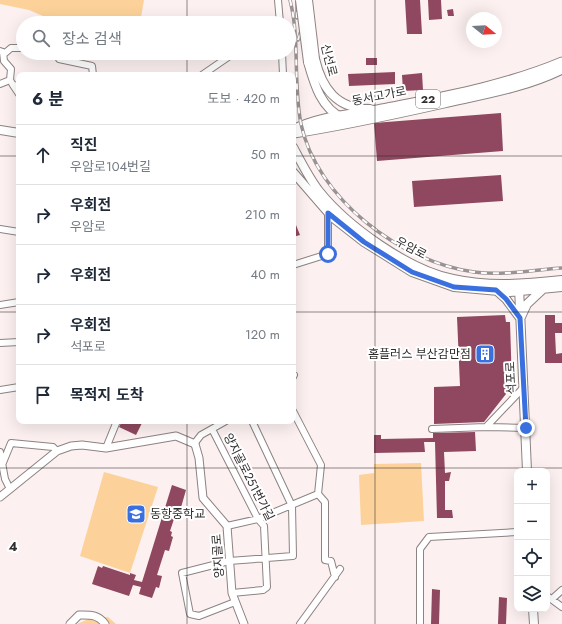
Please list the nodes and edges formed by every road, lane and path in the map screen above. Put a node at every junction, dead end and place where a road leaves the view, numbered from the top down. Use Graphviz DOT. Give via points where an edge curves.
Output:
graph roads {
  1 [pos="278,0"];
  2 [pos="300,0"];
  3 [pos="308,0"];
  4 [pos="279,16"];
  5 [pos="16,48"];
  6 [pos="2,52"];
  7 [pos="64,60"];
  8 [pos="224,60"];
  9 [pos="282,60"];
  10 [pos="311,60"];
  11 [pos="2,61"];
  12 [pos="562,62"];
  13 [pos="562,69"];
  14 [pos="93,72"];
  15 [pos="206,72"];
  16 [pos="283,72"];
  17 [pos="14,83"];
  18 [pos="0,84"];
  19 [pos="381,109"];
  20 [pos="338,116"];
  21 [pos="353,122"];
  22 [pos="0,130"];
  23 [pos="296,130"];
  24 [pos="296,132"];
  25 [pos="16,133"];
  26 [pos="296,153"];
  27 [pos="296,176"];
  28 [pos="296,180"];
  29 [pos="301,184"];
  30 [pos="328,213"];
  31 [pos="3,230"];
  32 [pos="16,232"];
  33 [pos="296,264"];
  34 [pos="562,280"];
  35 [pos="562,287"];
  36 [pos="519,288"];
  37 [pos="543,289"];
  38 [pos="496,290"];
  39 [pos="16,302"];
  40 [pos="0,305"];
  41 [pos="520,318"];
  42 [pos="16,342"];
  43 [pos="0,343"];
  44 [pos="524,387"];
  45 [pos="16,388"];
  46 [pos="0,390"];
  47 [pos="296,417"];
  48 [pos="116,424"];
  49 [pos="221,424"];
  50 [pos="253,424"];
  51 [pos="486,427"];
  52 [pos="526,428"];
  53 [pos="212,429"];
  54 [pos="432,429"];
  55 [pos="194,444"];
  56 [pos="106,448"];
  57 [pos="57,451"];
  58 [pos="0,452"];
  59 [pos="2,465"];
  60 [pos="527,468"];
  61 [pos="10,489"];
  62 [pos="318,494"];
  63 [pos="0,497"];
  64 [pos="292,506"];
  65 [pos="258,519"];
  66 [pos="227,526"];
  67 [pos="514,532"];
  68 [pos="266,560"];
  69 [pos="229,562"];
  70 [pos="340,569"];
  71 [pos="334,577"];
  72 [pos="562,590"];
  73 [pos="232,593"];
  74 [pos="550,598"];
  75 [pos="235,602"];
  76 [pos="562,607"];
  77 [pos="533,612"];
  78 [pos="70,624"];
  79 [pos="105,624"];
  80 [pos="244,624"];
  81 [pos="300,624"];
  82 [pos="420,624"];
  83 [pos="534,624"];
  1 -- 4 [label="street"];
  2 -- 10 [label="main road, 신선로, bridge"];
  3 -- 10 [label="main road, 신선로, bridge"];
  5 -- 6 [label="street"];
  6 -- 11 [label="street"];
  7 -- 14 [label="street" via="92,66"];
  8 -- 15 [label="street"];
  9 -- 16 [label="street"];
  10 -- 19 [label="main road, 신선로" via="324,87 339,100 362,109"];
  10 -- 20 [label="main road, 신선로" via="314,83 319,94"];
  11 -- 17 [label="street" via="11,69"];
  12 -- 19 [label="main road, 동서고가로 / 22" via="528,76"];
  13 -- 21 [label="main road, 동서고가로 / 22" via="530,82"];
  17 -- 18 [label="street"];
  19 -- 20 [label="main road, 동서고가로 / 22"];
  20 -- 21 [label="main road, 신선로"];
  20 -- 23 [label="main road, 동서고가로 / 22" via="311,122"];
  21 -- 24 [label="main road, 동서고가로 / 22"];
  22 -- 25 [label="main road"];
  26 -- 36 [label="main road, 우암로" via="308,175 335,209 365,235 393,253 414,265 452,279"];
  27 -- 29 [label="main road, 우암로"];
  28 -- 29 [label="main road"];
  29 -- 30 [label="main road, 우암로"];
  30 -- 33 [label="street" via="328,254"];
  30 -- 38 [label="main road, 우암로" via="364,242 412,272 454,287"];
  31 -- 32 [label="street"];
  34 -- 36 [label="main road, 우암로"];
  35 -- 37 [label="main road, 우암로"];
  36 -- 37 [label="main road, 우암로"];
  36 -- 38 [label="main road, 우암로"];
  36 -- 41 [label="main road, 석포로"];
  37 -- 41 [label="main road" via="527,304"];
  38 -- 41 [label="main road"];
  39 -- 40 [label="street"];
  41 -- 44 [label="main road, 석포로"];
  42 -- 43 [label="street"];
  44 -- 51 [label="street"];
  44 -- 52 [label="main road, 석포로"];
  45 -- 46 [label="street"];
  47 -- 62 [label="street" via="321,465"];
  48 -- 56 [label="street"];
  49 -- 53 [label="street"];
  50 -- 64 [label="street"];
  51 -- 52 [label="street"];
  51 -- 54 [label="street"];
  52 -- 60 [label="main road, 석포로"];
  53 -- 55 [label="street" via="200,435"];
  53 -- 65 [label="street, 양지골로251번가길"];
  55 -- 56 [label="street" via="176,436"];
  55 -- 66 [label="street, 양지골로" via="199,458 204,498"];
  56 -- 57 [label="street" via="82,445"];
  57 -- 59 [label="street" via="53,447 11,443"];
  57 -- 61 [label="street"];
  58 -- 59 [label="street"];
  59 -- 61 [label="street"];
  61 -- 63 [label="street"];
  62 -- 64 [label="street"];
  62 -- 71 [label="street" via="325,502 325,560 331,561"];
  64 -- 65 [label="street"];
  64 -- 68 [label="street" via="293,556"];
  65 -- 66 [label="street"];
  65 -- 68 [label="street, 양지골로251번가길" via="264,526"];
  66 -- 69 [label="street, 양지골로"];
  67 -- 82 [label="street" via="429,537 420,549"];
  68 -- 69 [label="street"];
  68 -- 73 [label="street, 양지골로251번가길" via="267,587 263,590"];
  69 -- 73 [label="street, 양지골로"];
  69 -- 75 [label="street" via="182,572 190,614 199,616"];
  70 -- 71 [label="street"];
  71 -- 81 [label="street"];
  72 -- 74 [label="street"];
  73 -- 75 [label="street, 양지골로"];
  74 -- 76 [label="street"];
  75 -- 80 [label="street, 양지골로"];
  77 -- 83 [label="main road"];
  78 -- 79 [label="street" via="79,615 93,615 101,618"];
}
